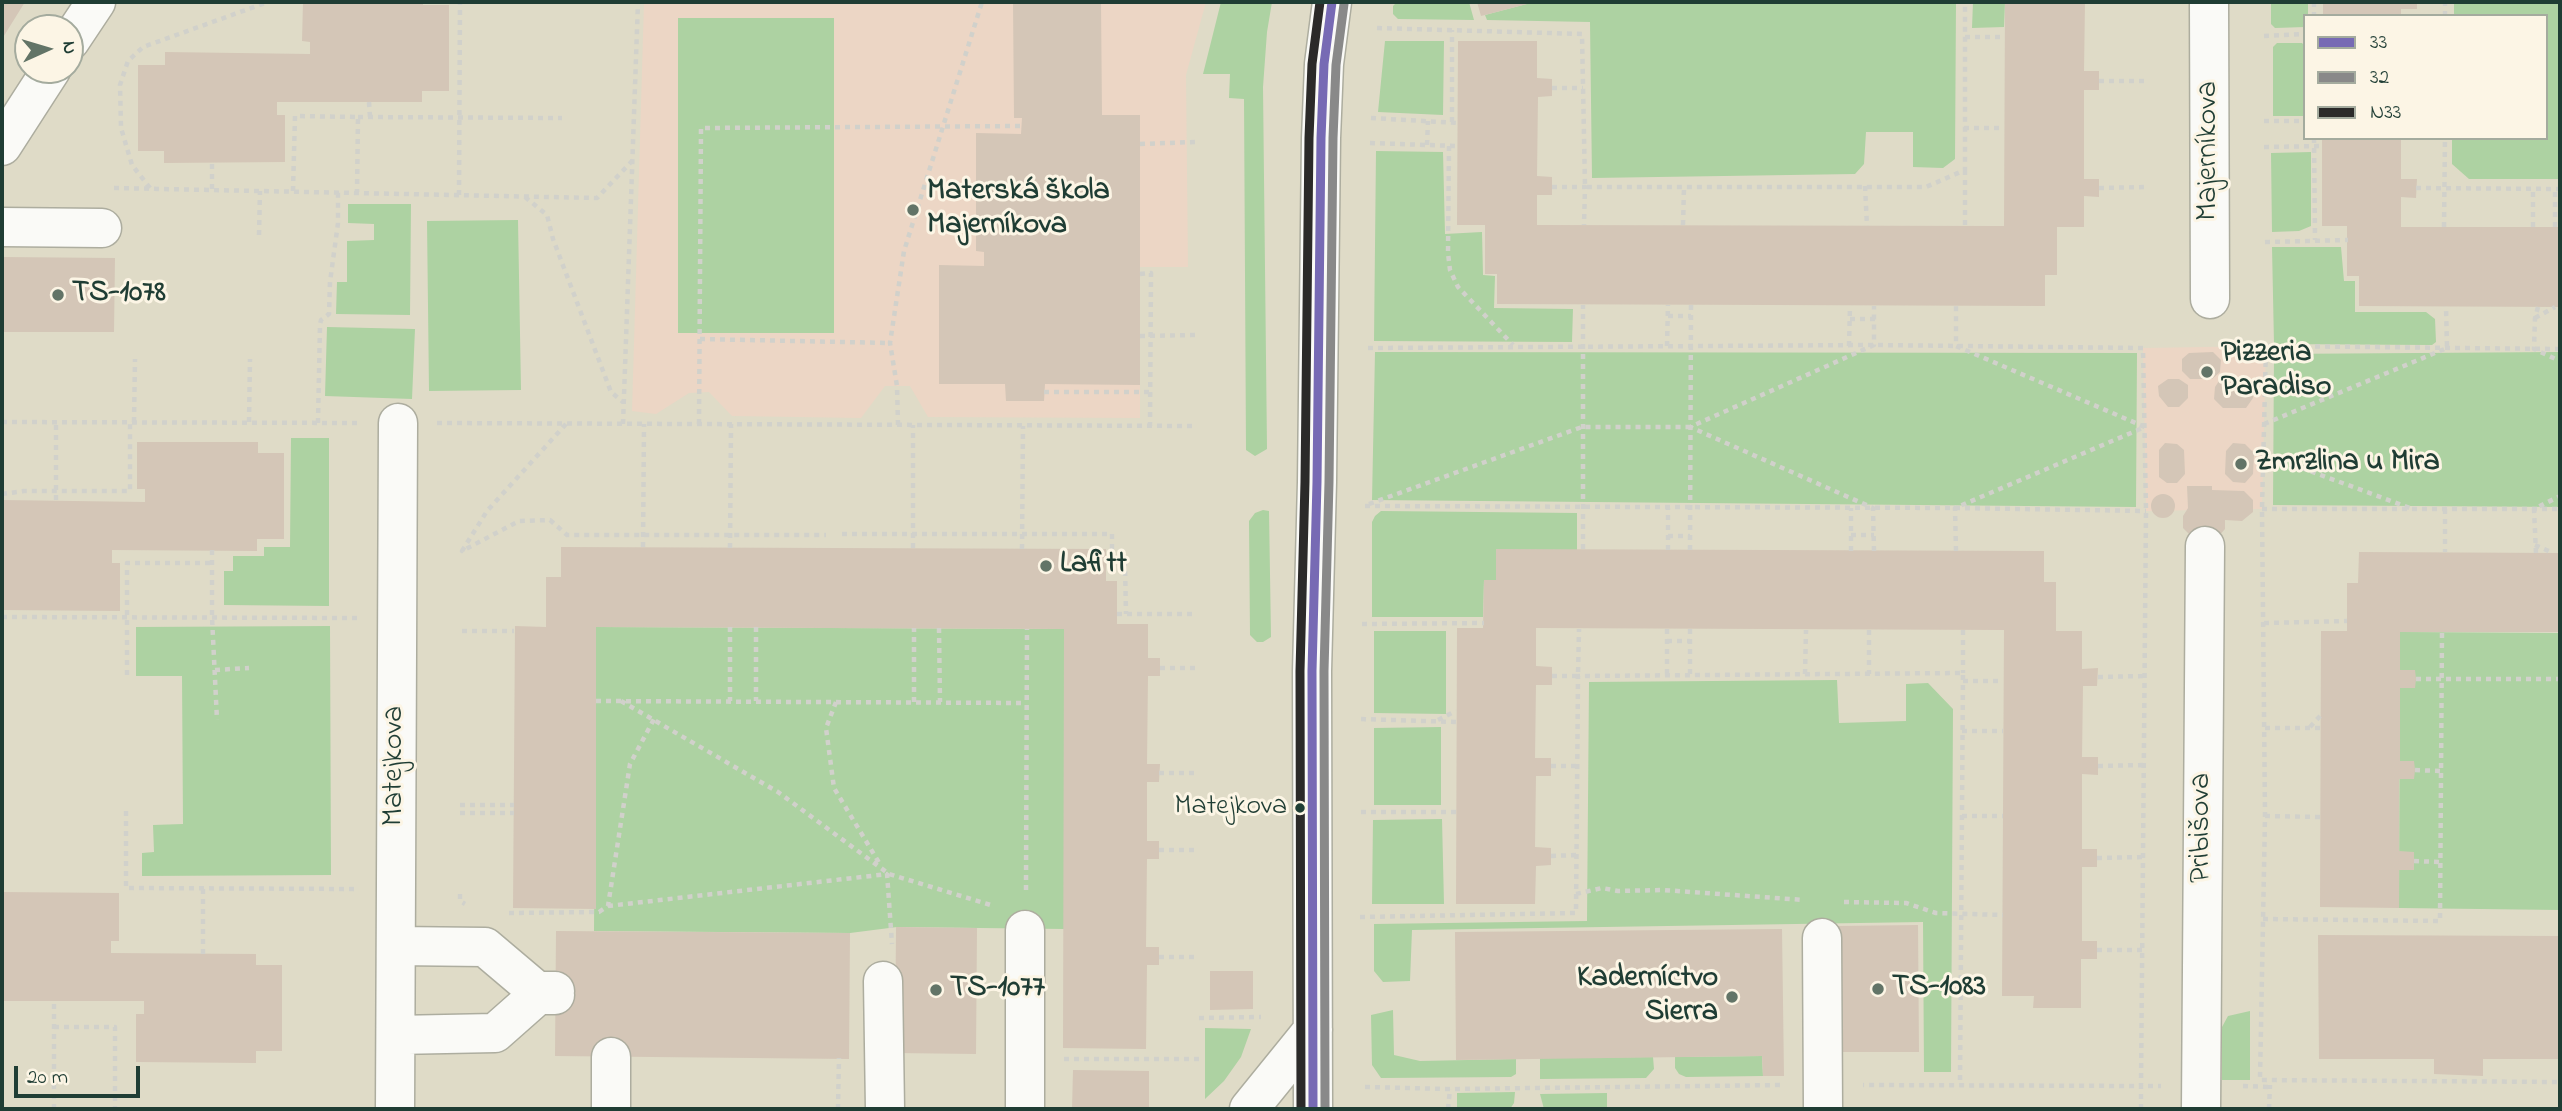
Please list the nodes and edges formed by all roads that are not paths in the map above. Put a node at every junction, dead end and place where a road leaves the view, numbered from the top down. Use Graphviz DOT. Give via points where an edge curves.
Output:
graph roads {
  1 [pos="96,2"];
  2 [pos="1332,2"];
  3 [pos="2209,2"];
  4 [pos="84,20"];
  5 [pos="42,84"];
  6 [pos="2,146"];
  7 [pos="2,228"];
  8 [pos="102,228"];
  9 [pos="2210,299"];
  10 [pos="398,423"];
  11 [pos="2205,546"];
  12 [pos="1025,923"];
  13 [pos="1822,938"];
  14 [pos="396,946"];
  15 [pos="883,981"];
  16 [pos="1313,1030"];
  17 [pos="396,1035"];
  18 [pos="611,1056"];
  19 [pos="1823,1097"];
  20 [pos="395,1109"];
  21 [pos="611,1109"];
  22 [pos="885,1109"];
  23 [pos="1025,1109"];
  24 [pos="1249,1109"];
  25 [pos="1313,1109"];
  26 [pos="2201,1109"];
  1 -- 4 [label="street"];
  2 -- 16 [label="street" via="1321,138 1312,671"];
  3 -- 9 [label="street, Majerníkova"];
  5 -- 6 [label="street"];
  7 -- 8 [label="street"];
  10 -- 14 [label="street, Matejkova"];
  11 -- 26 [label="street, Pribišova"];
  12 -- 23 [label="street"];
  13 -- 19 [label="street"];
  14 -- 17 [label="street, Matejkova"];
  14 -- 17 [label="street" via="485,947 537,991 555,993 538,995 495,1033"];
  15 -- 22 [label="street"];
  16 -- 24 [label="street"];
  16 -- 25 [label="street"];
  17 -- 20 [label="street, Matejkova"];
  18 -- 21 [label="street"];
}
